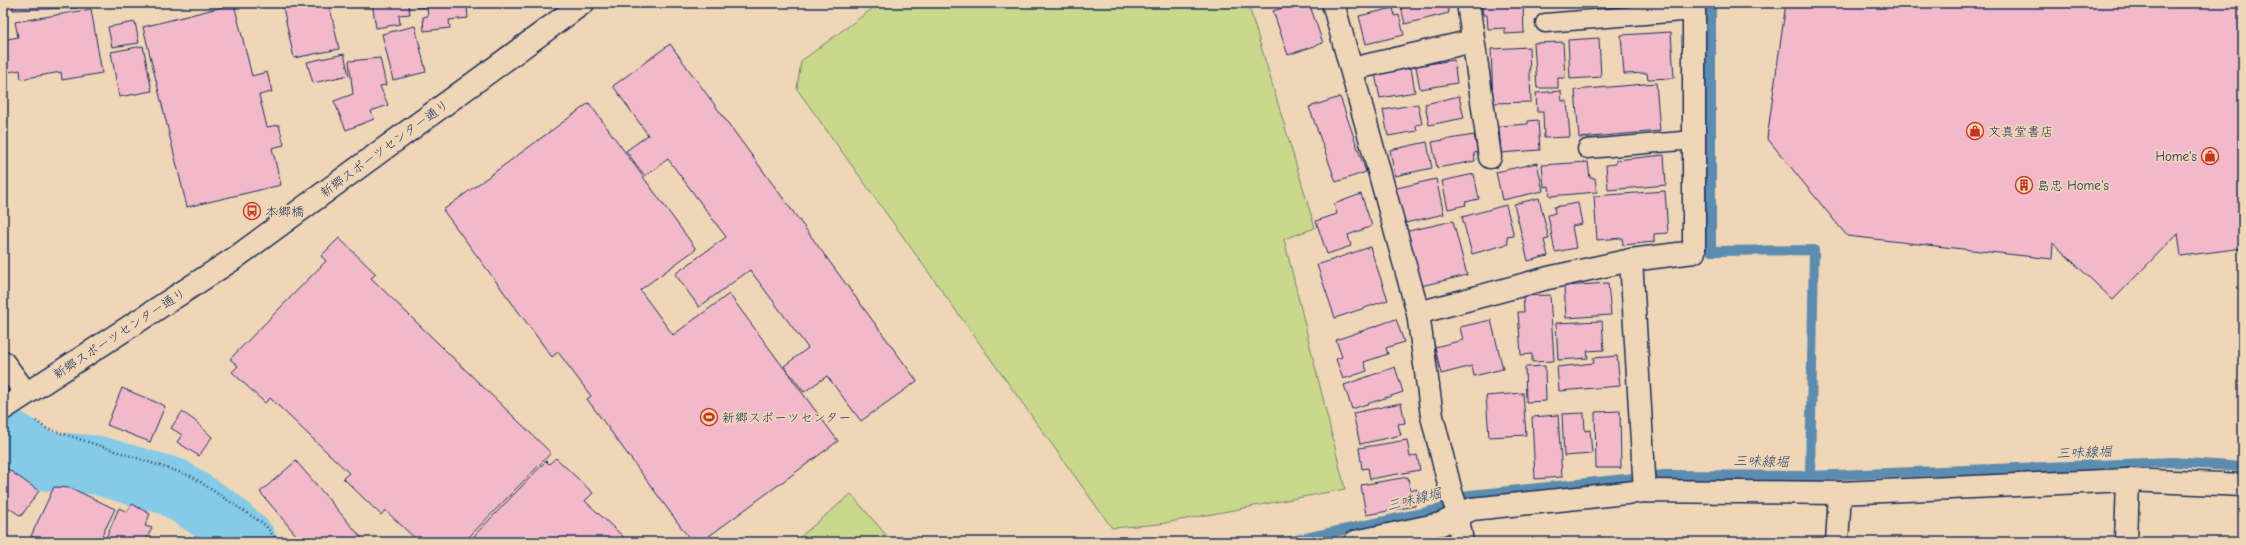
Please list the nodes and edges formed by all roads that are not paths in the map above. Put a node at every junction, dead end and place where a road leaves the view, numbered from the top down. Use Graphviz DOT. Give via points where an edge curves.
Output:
graph roads {
  1 [pos="583,3"];
  2 [pos="1333,3"];
  3 [pos="1468,3"];
  4 [pos="1694,7"];
  5 [pos="1545,23"];
  6 [pos="1473,41"];
  7 [pos="1352,69"];
  8 [pos="1694,140"];
  9 [pos="1587,149"];
  10 [pos="1490,157"];
  11 [pos="1631,260"];
  12 [pos="1418,313"];
  13 [pos="3,362"];
  14 [pos="13,402"];
  15 [pos="2128,480"];
  16 [pos="2243,485"];
  17 [pos="1645,491"];
  18 [pos="1840,493"];
  19 [pos="1455,505"];
  20 [pos="1355,542"];
  21 [pos="1462,542"];
  22 [pos="1837,542"];
  23 [pos="2126,542"];
  1 -- 14 [label="street, 新郷スポーツセンター通り" via="235,258"];
  2 -- 7 [label="street"];
  3 -- 6 [label="street"];
  4 -- 5 [label="lane"];
  4 -- 8 [label="street"];
  6 -- 7 [label="street"];
  6 -- 10 [label="street"];
  7 -- 12 [label="street"];
  8 -- 9 [label="lane"];
  8 -- 11 [label="street" via="1694,252"];
  11 -- 12 [label="street" via="1548,278"];
  11 -- 17 [label="street"];
  12 -- 19 [label="street" via="1432,416"];
  13 -- 14 [label="street"];
  15 -- 16 [label="street"];
  15 -- 18 [label="street"];
  15 -- 23 [label="street"];
  17 -- 18 [label="street"];
  17 -- 19 [label="street" via="1472,509"];
  18 -- 22 [label="street"];
  19 -- 20 [label="street" via="1441,524"];
  19 -- 21 [label="street"];
}
